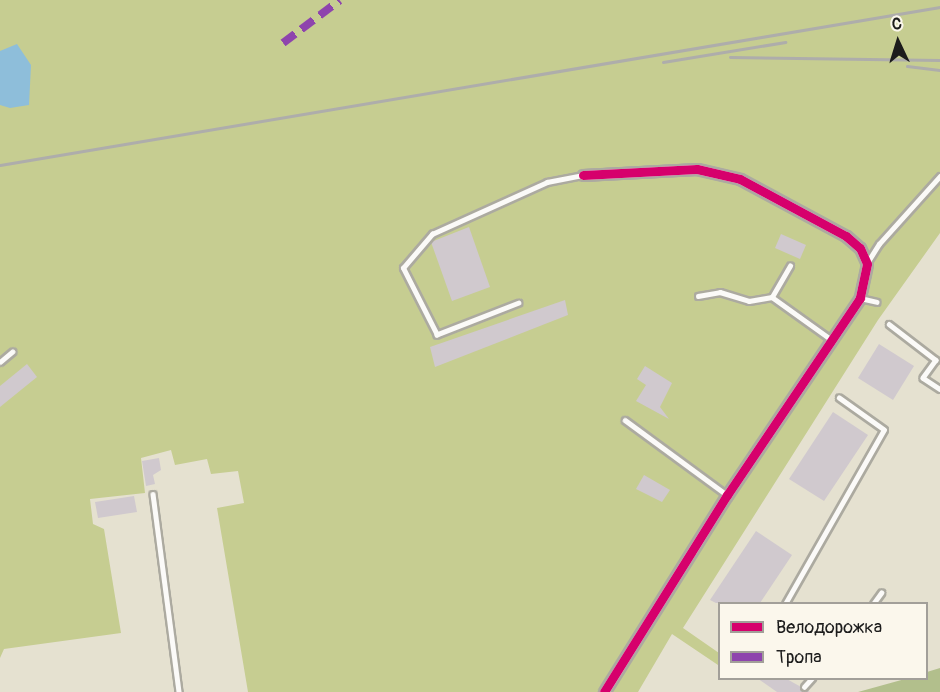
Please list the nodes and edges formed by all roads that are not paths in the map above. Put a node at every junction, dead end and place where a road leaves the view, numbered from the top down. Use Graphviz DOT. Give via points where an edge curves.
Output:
graph roads {
  1 [pos="583,174"];
  2 [pos="940,176"];
  3 [pos="867,264"];
  4 [pos="790,266"];
  5 [pos="698,296"];
  6 [pos="772,297"];
  7 [pos="860,298"];
  8 [pos="877,302"];
  9 [pos="519,303"];
  10 [pos="889,324"];
  11 [pos="829,338"];
  12 [pos="12,352"];
  13 [pos="0,362"];
  14 [pos="940,388"];
  15 [pos="839,398"];
  16 [pos="626,420"];
  17 [pos="153,494"];
  18 [pos="727,495"];
  19 [pos="881,593"];
  20 [pos="786,602"];
  21 [pos="874,602"];
  22 [pos="810,680"];
  23 [pos="804,687"];
  24 [pos="179,692"];
  25 [pos="604,692"];
  1 -- 3 [label="street" via="697,169 740,178 846,236 860,248"];
  1 -- 9 [label="lane" via="547,182 432,234 403,268 437,335"];
  2 -- 3 [label="lane" via="879,244"];
  3 -- 7 [label="street"];
  4 -- 6 [label="lane"];
  5 -- 6 [label="lane" via="720,292 749,301"];
  6 -- 11 [label="lane"];
  7 -- 8 [label="lane"];
  7 -- 11 [label="street"];
  10 -- 14 [label="lane" via="936,360 923,378"];
  11 -- 18 [label="street"];
  12 -- 13 [label="lane"];
  15 -- 20 [label="lane" via="884,430"];
  16 -- 18 [label="lane"];
  17 -- 24 [label="lane"];
  18 -- 25 [label="street"];
  19 -- 21 [label="lane"];
  22 -- 23 [label="lane"];
}
